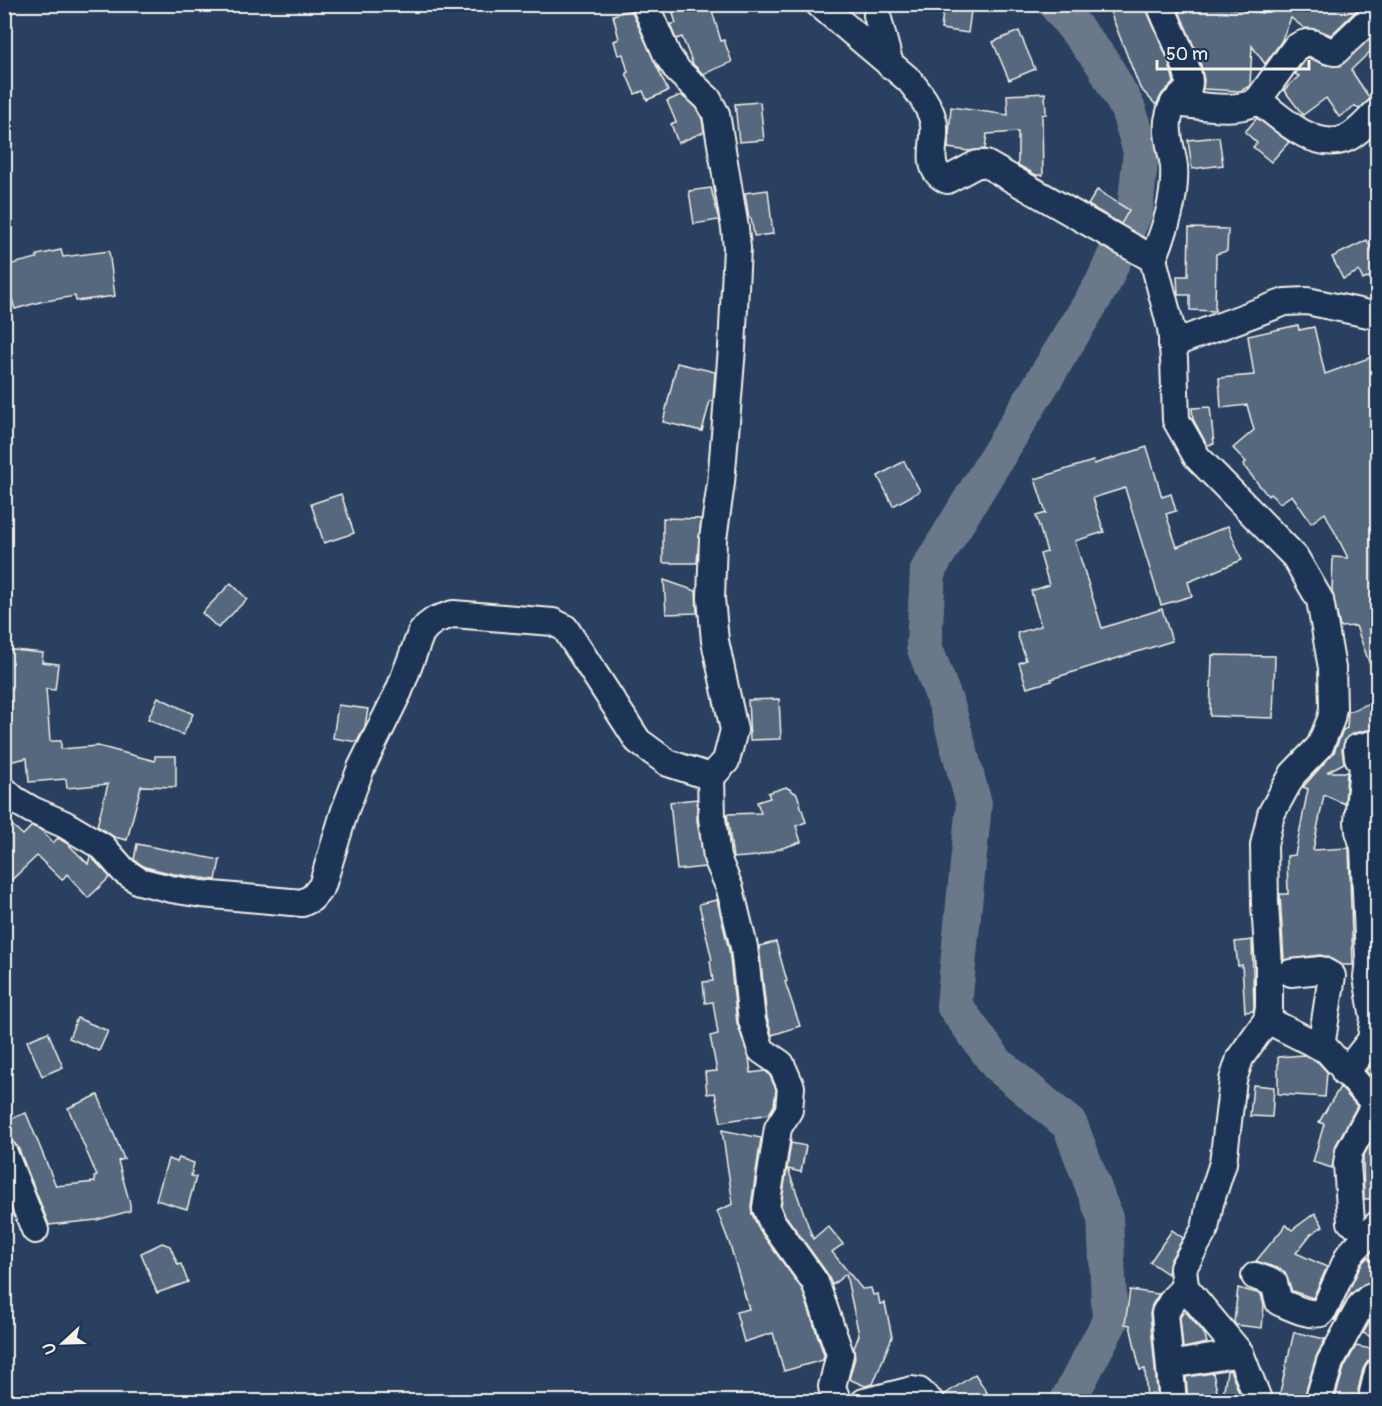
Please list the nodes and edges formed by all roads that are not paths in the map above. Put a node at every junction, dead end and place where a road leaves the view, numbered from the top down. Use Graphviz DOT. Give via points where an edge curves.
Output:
graph roads {
  1 [pos="645,4"];
  2 [pos="819,4"];
  3 [pos="879,4"];
  4 [pos="1160,4"];
  5 [pos="1377,11"];
  6 [pos="890,65"];
  7 [pos="1258,100"];
  8 [pos="1174,104"];
  9 [pos="1377,111"];
  10 [pos="1147,256"];
  11 [pos="1377,316"];
  12 [pos="1172,344"];
  13 [pos="1377,743"];
  14 [pos="1370,766"];
  15 [pos="711,777"];
  16 [pos="4,789"];
  17 [pos="1373,958"];
  18 [pos="1291,973"];
  19 [pos="1267,1020"];
  20 [pos="1321,1047"];
  21 [pos="1346,1073"];
  22 [pos="1376,1106"];
  23 [pos="4,1153"];
  24 [pos="1351,1222"];
  25 [pos="1377,1224"];
  26 [pos="35,1230"];
  27 [pos="1255,1276"];
  28 [pos="1185,1287"];
  29 [pos="1377,1295"];
  30 [pos="1240,1353"];
  31 [pos="1170,1365"];
  32 [pos="1377,1372"];
  33 [pos="1376,1400"];
  34 [pos="838,1401"];
  35 [pos="864,1401"];
  36 [pos="931,1401"];
  37 [pos="1173,1401"];
  38 [pos="1259,1401"];
  39 [pos="1318,1401"];
  1 -- 15 [label="street" via="667,55 708,99 716,114 735,228 732,348 711,598 715,641 734,730 726,760"];
  2 -- 6 [label="street"];
  3 -- 6 [label="street" via="877,15"];
  4 -- 8 [label="street" via="1189,81 1186,92"];
  5 -- 7 [label="street" via="1335,52 1310,42 1295,48"];
  6 -- 10 [label="street" via="921,95 934,122 932,160 942,177 947,180 976,164 986,164"];
  7 -- 8 [label="street" via="1238,107"];
  7 -- 9 [label="street" via="1297,130 1320,140 1347,138"];
  8 -- 10 [label="street" via="1168,119 1174,167 1172,199 1168,219"];
  10 -- 12 [label="street" via="1164,298"];
  11 -- 12 [label="street" via="1307,301 1285,302"];
  12 -- 19 [label="street" via="1176,420 1197,457 1295,557 1320,600 1332,668 1331,719 1320,746 1293,774 1271,814 1264,845"];
  13 -- 14 [label="street" via="1358,748 1358,757"];
  14 -- 17 [label="street" via="1358,822 1365,847"];
  15 -- 16 [label="street" via="668,763 638,741 565,628 553,622 453,614 435,620 421,633 399,692 361,768 322,886 302,903 202,894 139,880 124,871 103,847 32,810"];
  15 -- 34 [label="street" via="717,858 730,889 744,946 752,1021 760,1050 781,1064 790,1087 789,1110 778,1128 766,1208 815,1282 840,1354 832,1387"];
  17 -- 21 [label="street" via="1367,977 1374,1018 1371,1040"];
  18 -- 20 [label="street" via="1321,970 1332,976"];
  19 -- 20 [label="street"];
  19 -- 28 [label="street" via="1240,1058 1233,1080 1223,1162 1205,1229 1183,1268"];
  20 -- 21 [label="street"];
  21 -- 22 [label="street"];
  22 -- 24 [label="street" via="1349,1152"];
  23 -- 26 [label="street"];
  25 -- 27 [label="street" via="1348,1255 1326,1306 1318,1314 1279,1302 1274,1283"];
  28 -- 30 [label="street"];
  28 -- 31 [label="street" via="1165,1313"];
  29 -- 39 [label="street" via="1361,1305 1330,1362"];
  30 -- 31 [label="street"];
  30 -- 38 [label="street"];
  31 -- 37 [label="street"];
  32 -- 33 [label="street" via="1373,1393"];
  35 -- 36 [label="street" via="912,1390"];
}
